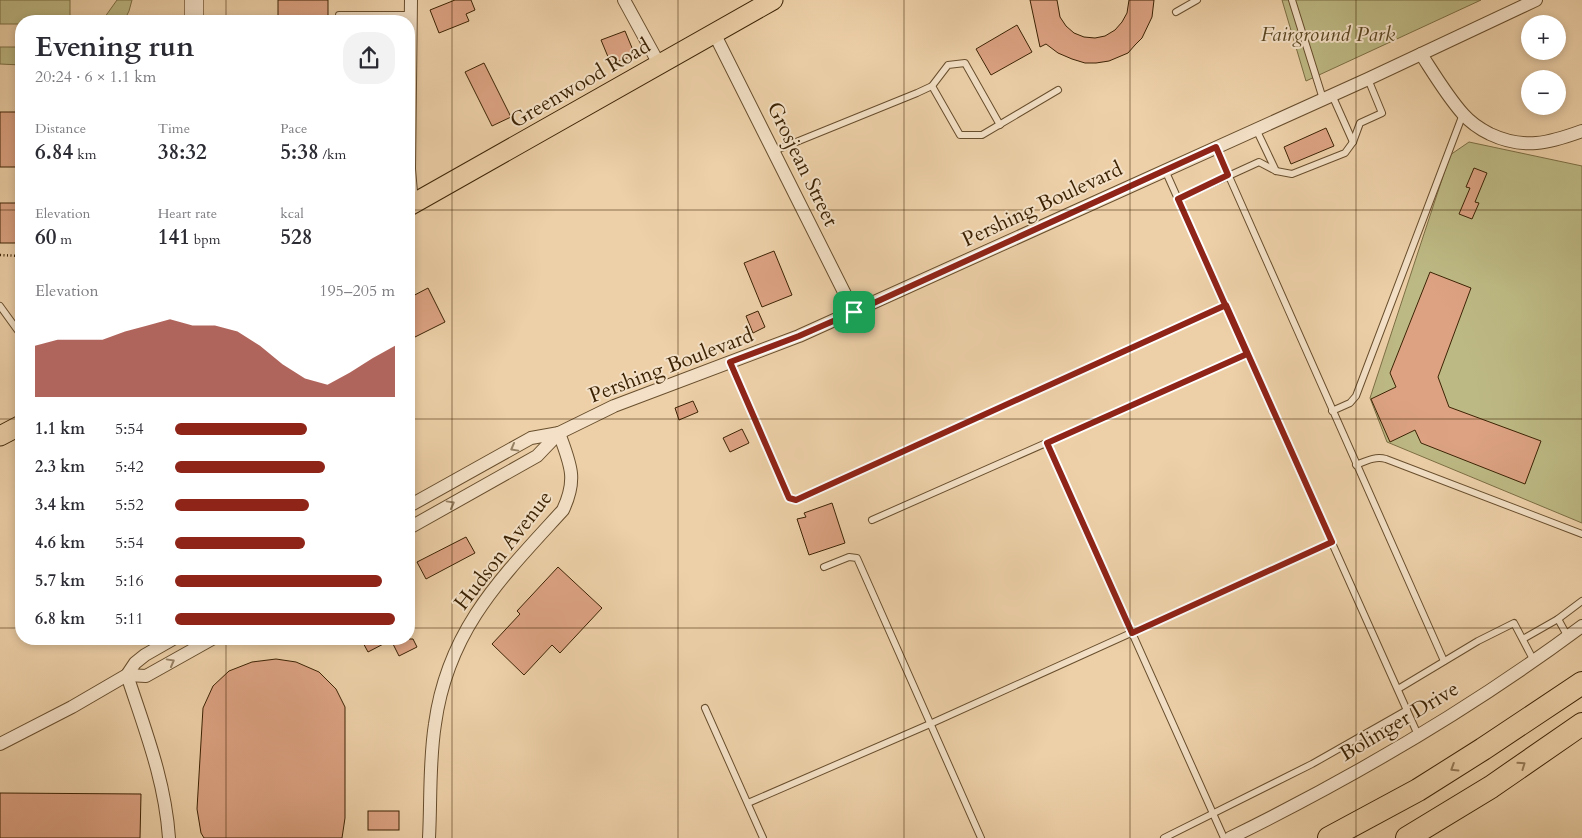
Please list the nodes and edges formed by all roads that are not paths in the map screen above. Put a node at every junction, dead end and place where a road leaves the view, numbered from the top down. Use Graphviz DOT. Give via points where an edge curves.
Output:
graph roads {
  1 [pos="194,0"];
  2 [pos="410,0"];
  3 [pos="624,0"];
  4 [pos="773,0"];
  5 [pos="1197,0"];
  6 [pos="1292,0"];
  7 [pos="1536,0"];
  8 [pos="1176,12"];
  9 [pos="339,14"];
  10 [pos="194,15"];
  11 [pos="374,15"];
  12 [pos="410,15"];
  13 [pos="714,33"];
  14 [pos="1421,54"];
  15 [pos="659,64"];
  16 [pos="1368,79"];
  17 [pos="932,86"];
  18 [pos="1058,90"];
  19 [pos="1328,97"];
  20 [pos="1463,114"];
  21 [pos="1000,125"];
  22 [pos="1256,129"];
  23 [pos="1579,136"];
  24 [pos="1353,142"];
  25 [pos="1216,147"];
  26 [pos="774,151"];
  27 [pos="1165,170"];
  28 [pos="1276,171"];
  29 [pos="1228,175"];
  30 [pos="1178,199"];
  31 [pos="415,202"];
  32 [pos="1226,305"];
  33 [pos="0,306"];
  34 [pos="854,312"];
  35 [pos="15,327"];
  36 [pos="1247,354"];
  37 [pos="730,362"];
  38 [pos="1332,411"];
  39 [pos="15,427"];
  40 [pos="559,433"];
  41 [pos="0,436"];
  42 [pos="1047,443"];
  43 [pos="1356,465"];
  44 [pos="415,503"];
  45 [pos="872,520"];
  46 [pos="415,525"];
  47 [pos="1582,534"];
  48 [pos="1332,542"];
  49 [pos="824,568"];
  50 [pos="1582,601"];
  51 [pos="1558,619"];
  52 [pos="1582,626"];
  53 [pos="1132,633"];
  54 [pos="1568,637"];
  55 [pos="1522,639"];
  56 [pos="162,645"];
  57 [pos="201,645"];
  58 [pos="1534,660"];
  59 [pos="1444,661"];
  60 [pos="1582,670"];
  61 [pos="128,675"];
  62 [pos="1582,683"];
  63 [pos="1398,689"];
  64 [pos="705,708"];
  65 [pos="1407,710"];
  66 [pos="930,724"];
  67 [pos="1582,724"];
  68 [pos="1418,735"];
  69 [pos="0,744"];
  70 [pos="1483,749"];
  71 [pos="748,803"];
  72 [pos="1213,814"];
  73 [pos="169,838"];
  74 [pos="429,838"];
  75 [pos="763,838"];
  76 [pos="981,838"];
  77 [pos="1164,838"];
  78 [pos="1224,838"];
  79 [pos="1230,838"];
  80 [pos="1329,838"];
  81 [pos="1407,838"];
  1 -- 10 [label="street"];
  2 -- 12 [label="street"];
  3 -- 15 [label="street"];
  4 -- 13 [label="main road, Greenwood Road"];
  5 -- 8 [label="lane"];
  6 -- 19 [label="lane"];
  7 -- 14 [label="street, Pershing Boulevard"];
  9 -- 11 [label="lane"];
  13 -- 15 [label="main road, Greenwood Road"];
  13 -- 26 [label="street, Grosjean Street"];
  14 -- 16 [label="street, Pershing Boulevard"];
  14 -- 20 [label="street"];
  15 -- 31 [label="main road, Greenwood Road"];
  16 -- 19 [label="street, Pershing Boulevard"];
  16 -- 24 [label="lane" via="1382,113 1360,123"];
  17 -- 21 [label="lane" via="960,135 982,135"];
  17 -- 21 [label="lane" via="948,65 965,63"];
  17 -- 26 [label="lane"];
  18 -- 21 [label="lane"];
  19 -- 22 [label="street, Pershing Boulevard"];
  19 -- 24 [label="lane"];
  20 -- 23 [label="street" via="1483,130 1511,142 1542,144"];
  20 -- 38 [label="lane" via="1356,396 1350,403"];
  22 -- 25 [label="street, Pershing Boulevard"];
  22 -- 28 [label="lane"];
  24 -- 28 [label="lane" via="1345,153 1292,174"];
  25 -- 27 [label="street, Pershing Boulevard"];
  25 -- 29 [label="lane"];
  26 -- 34 [label="street, Grosjean Street"];
  27 -- 30 [label="lane"];
  27 -- 34 [label="street, Pershing Boulevard"];
  28 -- 29 [label="lane" via="1258,162"];
  29 -- 30 [label="lane"];
  29 -- 38 [label="lane"];
  30 -- 32 [label="lane"];
  32 -- 36 [label="lane"];
  32 -- 37 [label="lane" via="796,500 789,498"];
  33 -- 35 [label="lane"];
  34 -- 37 [label="street, Pershing Boulevard"];
  36 -- 42 [label="lane"];
  36 -- 48 [label="lane"];
  37 -- 40 [label="street, Pershing Boulevard" via="614,406"];
  38 -- 43 [label="lane"];
  39 -- 41 [label="main road"];
  40 -- 44 [label="street, Pershing Boulevard, one-way" via="531,438"];
  46 -- 40 [label="street, Pershing Boulevard, one-way" via="537,456"];
  40 -- 74 [label="street, Hudson Avenue" via="571,468 572,483 563,510 481,604 446,674 432,743"];
  42 -- 45 [label="lane"];
  42 -- 53 [label="lane"];
  43 -- 47 [label="lane" via="1380,458"];
  43 -- 59 [label="lane"];
  48 -- 53 [label="lane"];
  48 -- 63 [label="lane"];
  49 -- 66 [label="lane" via="849,557 856,558"];
  50 -- 51 [label="lane"];
  51 -- 54 [label="lane"];
  51 -- 55 [label="lane"];
  52 -- 54 [label="street, Bolinger Drive"];
  53 -- 66 [label="lane"];
  53 -- 72 [label="lane"];
  54 -- 58 [label="street, Bolinger Drive"];
  55 -- 58 [label="lane"];
  55 -- 59 [label="lane" via="1514,623"];
  56 -- 61 [label="street" via="145,655"];
  61 -- 57 [label="street, one-way" via="146,676"];
  58 -- 68 [label="street, Bolinger Drive"];
  59 -- 63 [label="lane"];
  60 -- 70 [label="highway"];
  61 -- 69 [label="street"];
  61 -- 73 [label="street" via="162,781"];
  62 -- 70 [label="highway"];
  63 -- 65 [label="lane"];
  64 -- 71 [label="lane"];
  65 -- 68 [label="lane"];
  65 -- 72 [label="lane"];
  66 -- 71 [label="lane"];
  66 -- 76 [label="lane"];
  81 -- 67 [label="highway, one-way" via="1491,787"];
  68 -- 79 [label="street, Bolinger Drive"];
  70 -- 80 [label="highway, one-way" via="1418,790"];
  71 -- 75 [label="lane"];
  72 -- 77 [label="lane"];
  72 -- 78 [label="lane"];
}
